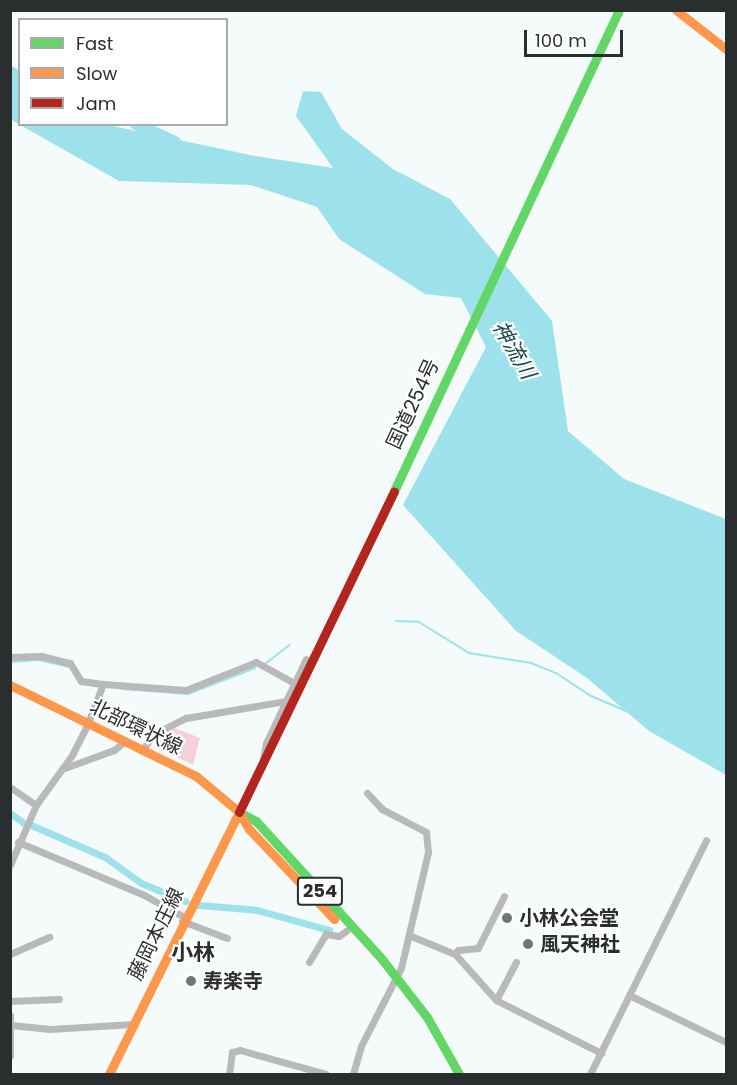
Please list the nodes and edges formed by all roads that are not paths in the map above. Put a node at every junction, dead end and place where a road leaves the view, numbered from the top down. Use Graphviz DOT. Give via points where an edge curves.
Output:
graph roads {
  1 [pos="619,10"];
  2 [pos="676,10"];
  3 [pos="726,49"];
  4 [pos="10,657"];
  5 [pos="306,658"];
  6 [pos="294,683"];
  7 [pos="103,684"];
  8 [pos="10,685"];
  9 [pos="285,701"];
  10 [pos="88,723"];
  11 [pos="125,741"];
  12 [pos="142,750"];
  13 [pos="265,765"];
  14 [pos="62,769"];
  15 [pos="10,787"];
  16 [pos="367,793"];
  17 [pos="36,805"];
  18 [pos="239,812"];
  19 [pos="706,840"];
  20 [pos="18,842"];
  21 [pos="10,865"];
  22 [pos="504,896"];
  23 [pos="183,919"];
  24 [pos="346,931"];
  25 [pos="411,936"];
  26 [pos="48,937"];
  27 [pos="227,938"];
  28 [pos="10,954"];
  29 [pos="455,954"];
  30 [pos="309,962"];
  31 [pos="516,962"];
  32 [pos="396,977"];
  33 [pos="629,995"];
  34 [pos="59,999"];
  35 [pos="496,1000"];
  36 [pos="10,1001"];
  37 [pos="10,1016"];
  38 [pos="133,1024"];
  39 [pos="11,1025"];
  40 [pos="726,1042"];
  41 [pos="601,1053"];
  42 [pos="10,1056"];
  43 [pos="109,1074"];
  44 [pos="230,1074"];
  45 [pos="326,1074"];
  46 [pos="353,1074"];
  47 [pos="459,1074"];
  48 [pos="590,1074"];
  1 -- 13 [label="main road, 国道254号"];
  2 -- 3 [label="main road"];
  4 -- 7 [label="street" via="42,656 70,663 81,681"];
  5 -- 6 [label="street"];
  6 -- 7 [label="street" via="256,662 186,690"];
  6 -- 9 [label="street"];
  7 -- 10 [label="street"];
  8 -- 10 [label="main road, 北部環状線"];
  9 -- 12 [label="street" via="186,718 154,734"];
  9 -- 13 [label="street" via="262,753"];
  10 -- 11 [label="main road, 北部環状線"];
  10 -- 14 [label="street"];
  11 -- 12 [label="main road, 北部環状線"];
  11 -- 14 [label="street" via="114,750"];
  12 -- 18 [label="main road, 北部環状線" via="205,781"];
  13 -- 18 [label="main road, 国道254号"];
  14 -- 17 [label="street"];
  15 -- 17 [label="street"];
  16 -- 25 [label="street" via="382,809 426,832 427,863"];
  17 -- 20 [label="street"];
  18 -- 23 [label="main road, 藤岡本庄線"];
  18 -- 24 [label="main road, 254" via="249,829"];
  18 -- 32 [label="main road, 254" via="256,820"];
  19 -- 33 [label="street"];
  20 -- 21 [label="street"];
  20 -- 23 [label="street" via="144,896"];
  22 -- 29 [label="street" via="478,948 458,950"];
  23 -- 27 [label="street"];
  23 -- 38 [label="main road, 藤岡本庄線"];
  24 -- 30 [label="street" via="339,936 326,934"];
  24 -- 32 [label="main road, 254"];
  25 -- 29 [label="street"];
  25 -- 32 [label="street"];
  26 -- 28 [label="street"];
  29 -- 35 [label="street"];
  31 -- 35 [label="street"];
  32 -- 46 [label="street" via="362,1046"];
  32 -- 47 [label="main road, 254" via="427,1017"];
  33 -- 40 [label="street"];
  33 -- 41 [label="street"];
  34 -- 36 [label="street"];
  35 -- 41 [label="street"];
  37 -- 39 [label="street"];
  38 -- 39 [label="street" via="50,1029"];
  38 -- 43 [label="main road, 藤岡本庄線"];
  39 -- 42 [label="street"];
  41 -- 48 [label="street"];
  44 -- 45 [label="street" via="232,1052 240,1050"];
}
